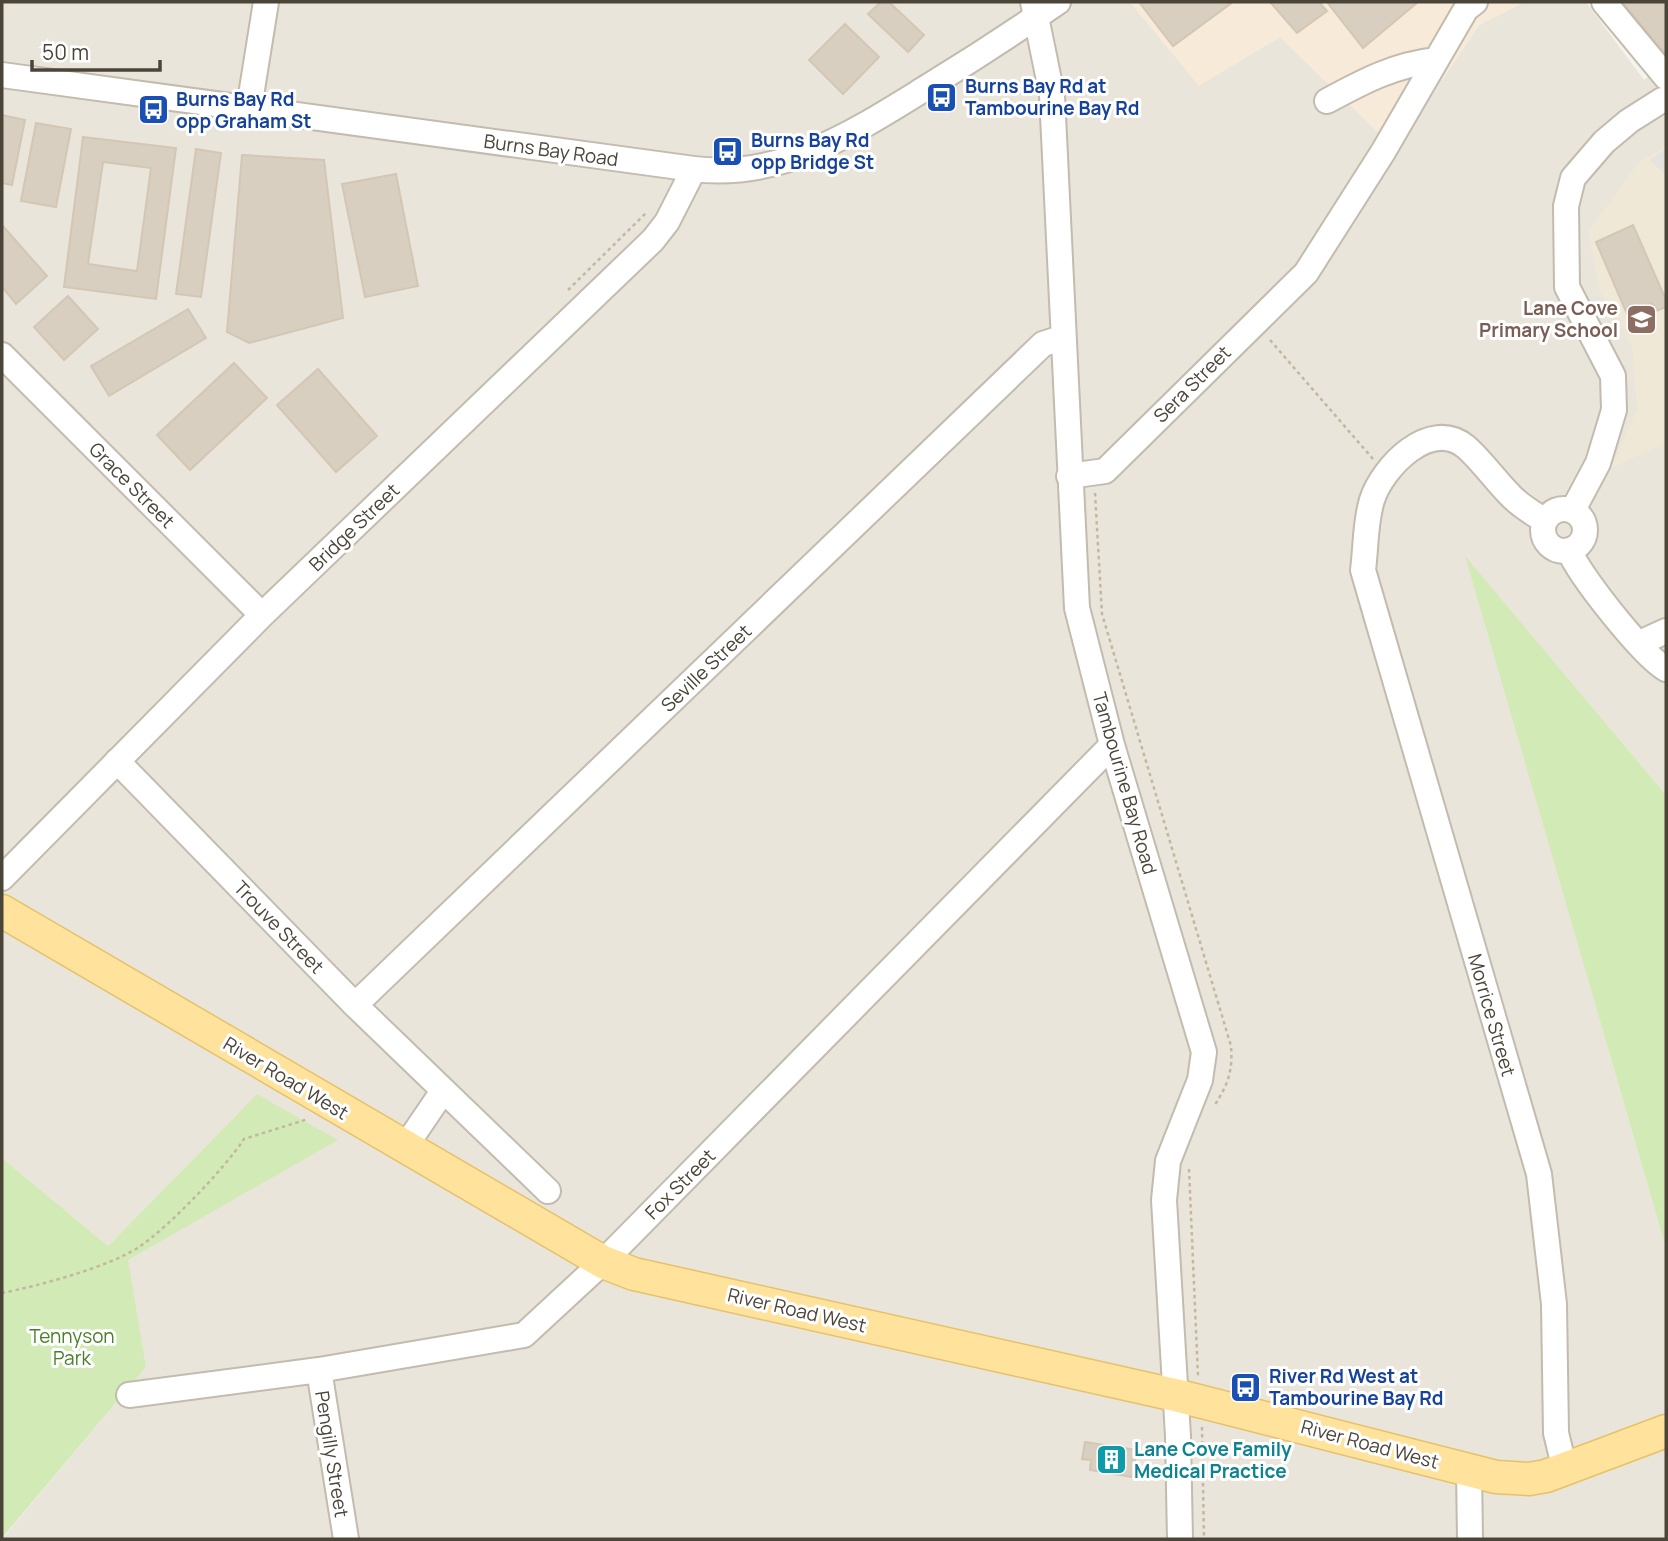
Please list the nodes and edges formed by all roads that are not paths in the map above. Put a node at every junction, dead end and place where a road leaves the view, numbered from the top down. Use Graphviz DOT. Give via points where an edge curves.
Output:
graph roads {
  1 [pos="266,2"];
  2 [pos="1058,2"];
  3 [pos="1475,2"];
  4 [pos="1604,2"];
  5 [pos="1035,9"];
  6 [pos="1436,60"];
  7 [pos="2,75"];
  8 [pos="1665,89"];
  9 [pos="1327,102"];
  10 [pos="249,108"];
  11 [pos="694,169"];
  12 [pos="1061,338"];
  13 [pos="2,355"];
  14 [pos="1069,476"];
  15 [pos="1573,510"];
  16 [pos="1545,521"];
  17 [pos="1569,550"];
  18 [pos="262,615"];
  19 [pos="1666,631"];
  20 [pos="1640,643"];
  21 [pos="1666,668"];
  22 [pos="1112,745"];
  23 [pos="117,761"];
  24 [pos="2,878"];
  25 [pos="2,911"];
  26 [pos="355,1005"];
  27 [pos="443,1091"];
  28 [pos="405,1147"];
  29 [pos="548,1191"];
  30 [pos="603,1262"];
  31 [pos="319,1370"];
  32 [pos="130,1395"];
  33 [pos="1175,1395"];
  34 [pos="1666,1431"];
  35 [pos="1469,1471"];
  36 [pos="1565,1471"];
  37 [pos="346,1539"];
  38 [pos="1180,1539"];
  39 [pos="1470,1539"];
  1 -- 10 [label="street"];
  2 -- 5 [label="street, Burns Bay Road"];
  3 -- 6 [label="street, Sera Street" via="1466,9"];
  4 -- 8 [label="street"];
  5 -- 11 [label="street, Burns Bay Road" via="894,108 821,149 748,170"];
  5 -- 12 [label="street, Tambourine Bay Road" via="1052,95"];
  6 -- 9 [label="street" via="1378,72"];
  6 -- 14 [label="street, Sera Street" via="1306,273 1105,471"];
  7 -- 10 [label="street, Burns Bay Road"];
  8 -- 15 [label="street" via="1604,142 1573,178 1566,206 1567,287 1613,376 1614,410 1598,463"];
  10 -- 11 [label="street, Burns Bay Road"];
  11 -- 18 [label="street, Bridge Street" via="653,240"];
  12 -- 14 [label="street, Tambourine Bay Road"];
  12 -- 26 [label="street, Seville Street" via="1044,344"];
  13 -- 18 [label="street, Grace Street"];
  14 -- 22 [label="street, Tambourine Bay Road" via="1077,608"];
  15 -- 16 [label="street" via="1554,511"];
  15 -- 17 [label="street" via="1582,519 1585,532 1580,544"];
  16 -- 17 [label="street" via="1546,540 1556,549"];
  16 -- 36 [label="street, Morrice Street" via="1512,497 1459,442 1434,439 1410,449 1372,500 1363,570 1539,1174 1554,1304 1556,1433"];
  17 -- 20 [label="street" via="1575,564"];
  18 -- 23 [label="street, Bridge Street"];
  19 -- 20 [label="street"];
  20 -- 21 [label="street"];
  22 -- 30 [label="street, Fox Street"];
  22 -- 33 [label="street, Tambourine Bay Road" via="1204,1052 1200,1080 1172,1146 1165,1178 1164,1235"];
  23 -- 24 [label="street, Bridge Street"];
  23 -- 26 [label="street, Trouve Street"];
  25 -- 28 [label="main road, River Road West"];
  26 -- 27 [label="street, Trouve Street"];
  27 -- 28 [label="street"];
  27 -- 29 [label="street, Trouve Street"];
  28 -- 30 [label="main road, River Road West"];
  30 -- 31 [label="street, Fox Street" via="524,1335"];
  30 -- 33 [label="main road, River Road West" via="648,1277"];
  31 -- 32 [label="street, Fox Street"];
  31 -- 37 [label="street, Pengilly Street"];
  33 -- 35 [label="main road, River Road West"];
  33 -- 38 [label="street, Tambourine Bay Road"];
  34 -- 36 [label="main road, River Road West"];
  35 -- 36 [label="main road, River Road West" via="1529,1479"];
  35 -- 39 [label="street"];
}
